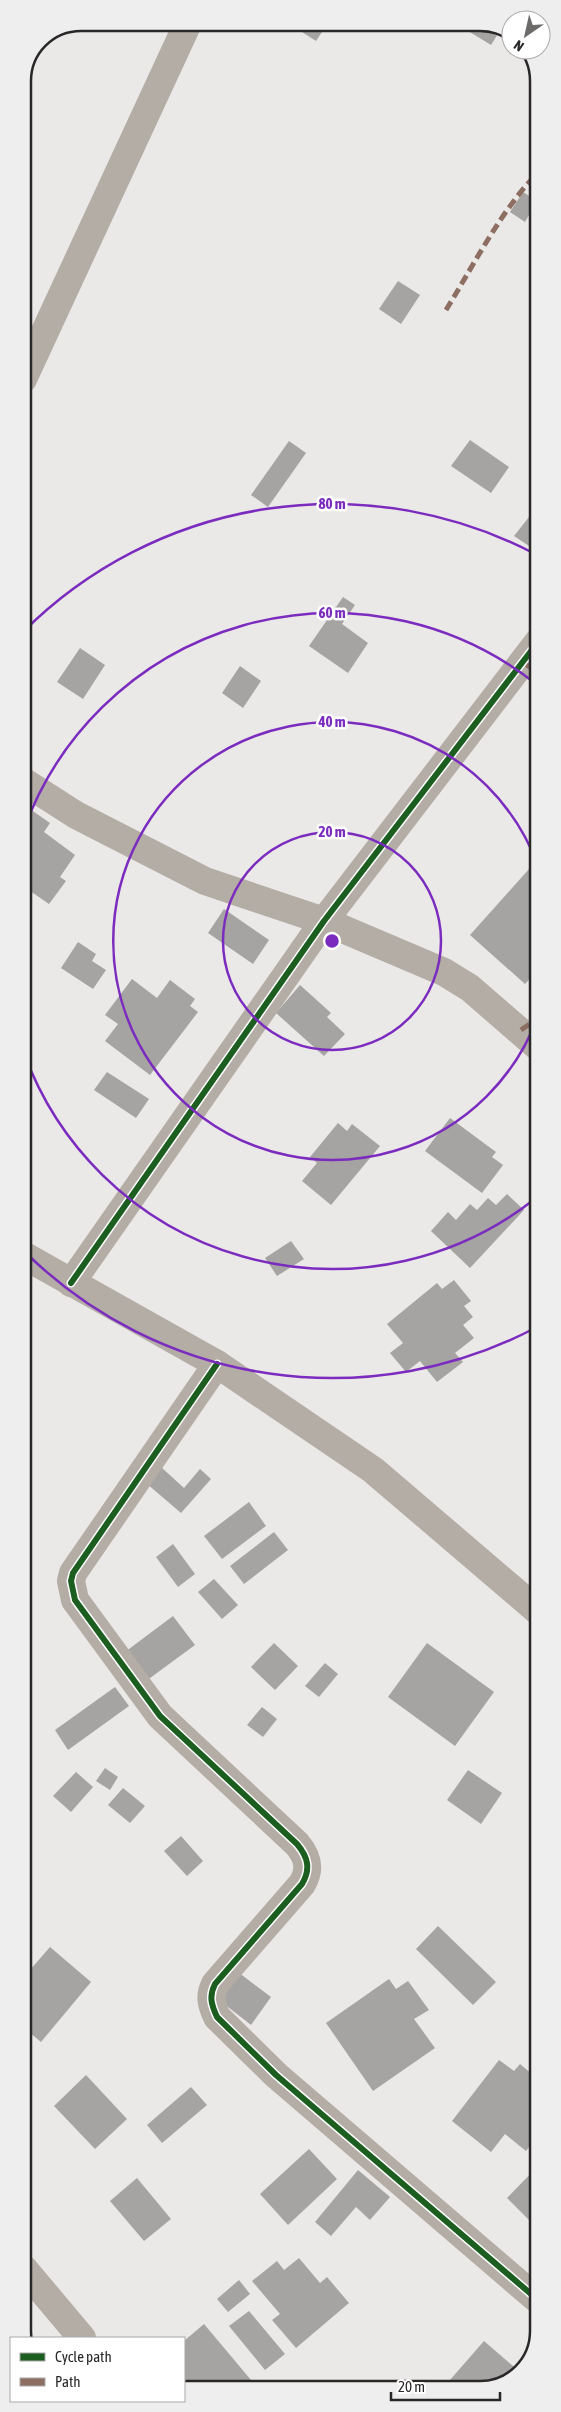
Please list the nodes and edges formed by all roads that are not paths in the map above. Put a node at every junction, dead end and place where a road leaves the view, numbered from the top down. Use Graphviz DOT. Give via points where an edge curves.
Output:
graph roads {
  1 [pos="184,31"];
  2 [pos="31,362"];
  3 [pos="530,652"];
  4 [pos="31,786"];
  5 [pos="324,921"];
  6 [pos="530,1040"];
  7 [pos="31,1260"];
  8 [pos="71,1283"];
  9 [pos="217,1364"];
  10 [pos="530,1603"];
  11 [pos="31,2277"];
  12 [pos="530,2293"];
  13 [pos="81,2337"];
  1 -- 2 [label="street"];
  3 -- 5 [label="street"];
  4 -- 5 [label="street" via="76,816 205,880"];
  5 -- 6 [label="street" via="444,972 470,988"];
  5 -- 8 [label="street"];
  7 -- 8 [label="street"];
  8 -- 9 [label="street"];
  9 -- 10 [label="street" via="372,1470"];
  9 -- 12 [label="street" via="73,1574 71,1581 75,1600 160,1716 297,1844 307,1860 307,1875 302,1884 215,1984 211,1994 217,2017 276,2075"];
  11 -- 13 [label="street"];
}
